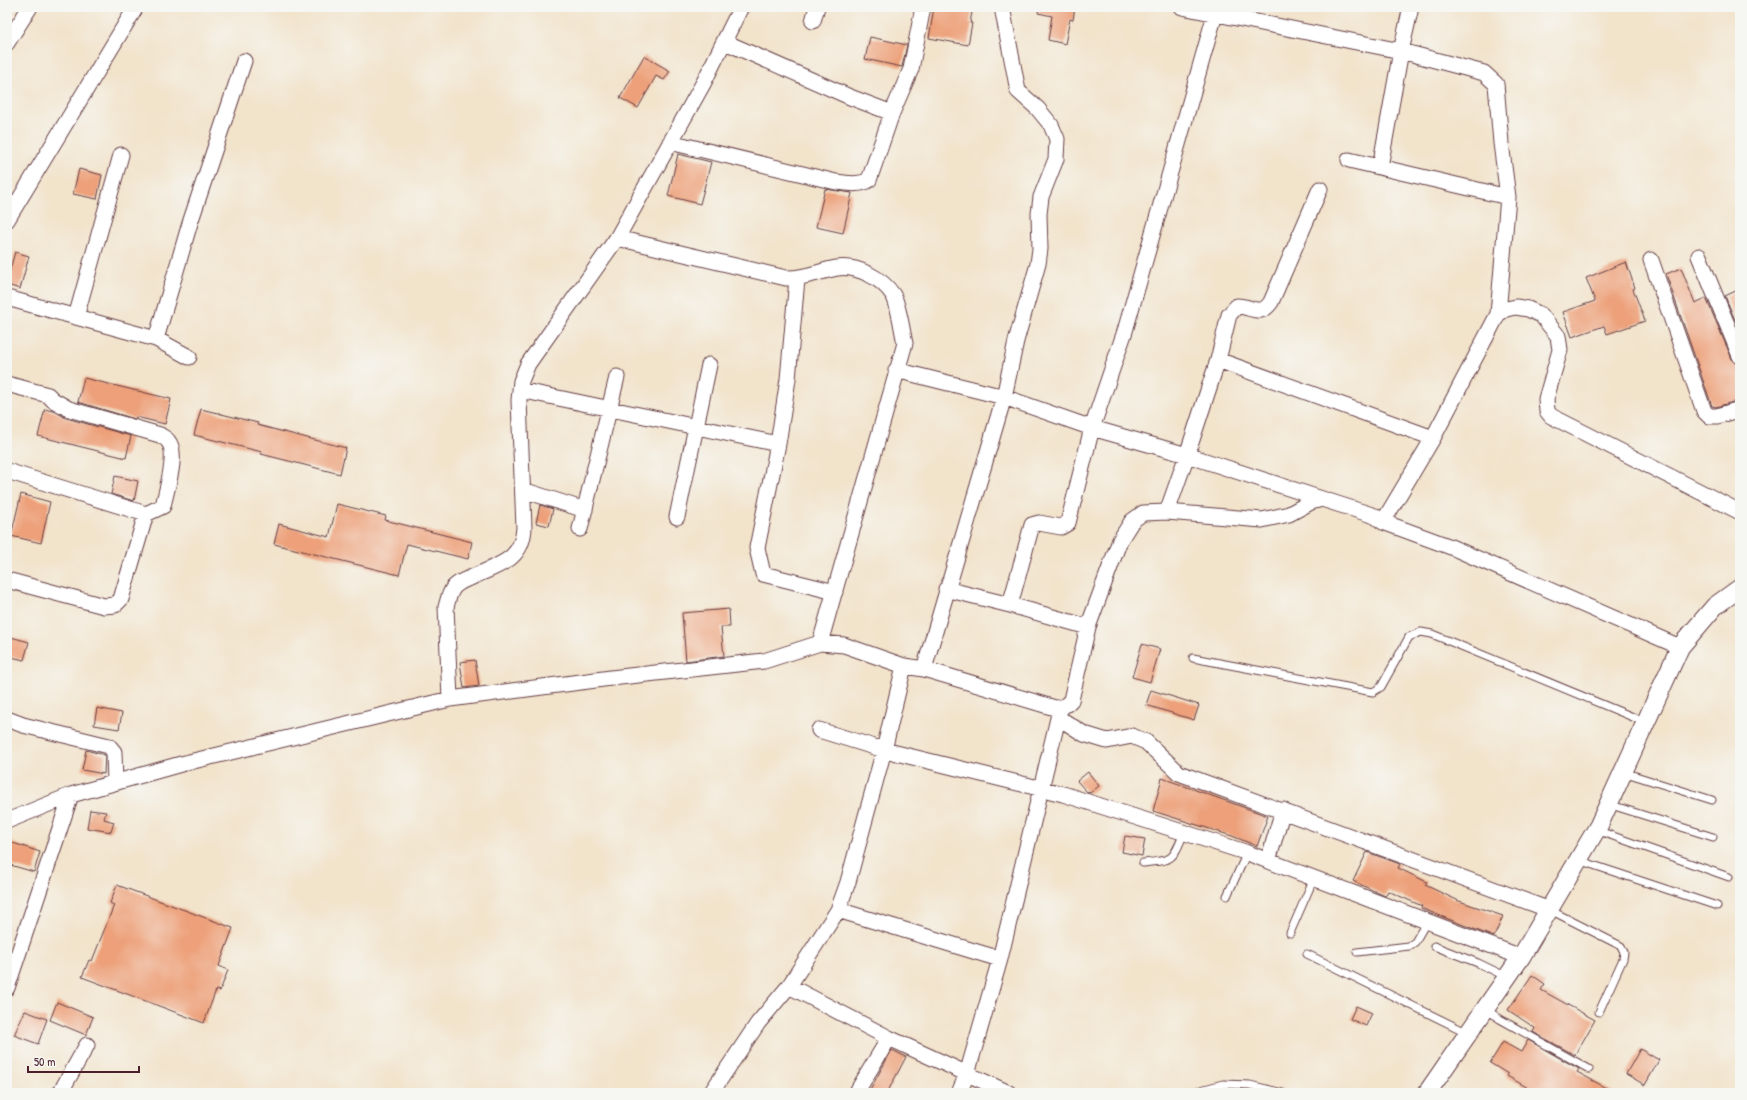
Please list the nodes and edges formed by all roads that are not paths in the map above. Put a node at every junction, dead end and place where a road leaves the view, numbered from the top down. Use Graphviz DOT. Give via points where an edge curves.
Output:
graph roads {
  1 [pos="30,7"];
  2 [pos="136,7"];
  3 [pos="741,7"];
  4 [pos="922,7"];
  5 [pos="1002,7"];
  6 [pos="1182,7"];
  7 [pos="1411,7"];
  8 [pos="1215,14"];
  9 [pos="725,42"];
  10 [pos="7,43"];
  11 [pos="1401,51"];
  12 [pos="244,61"];
  13 [pos="892,113"];
  14 [pos="670,142"];
  15 [pos="121,155"];
  16 [pos="1350,160"];
  17 [pos="1380,167"];
  18 [pos="1320,189"];
  19 [pos="1508,197"];
  20 [pos="7,220"];
  21 [pos="617,238"];
  22 [pos="1699,256"];
  23 [pos="1651,260"];
  24 [pos="797,279"];
  25 [pos="7,298"];
  26 [pos="1498,314"];
  27 [pos="76,317"];
  28 [pos="156,339"];
  29 [pos="1740,356"];
  30 [pos="189,357"];
  31 [pos="1218,360"];
  32 [pos="709,365"];
  33 [pos="896,370"];
  34 [pos="617,377"];
  35 [pos="7,384"];
  36 [pos="520,390"];
  37 [pos="1004,397"];
  38 [pos="609,408"];
  39 [pos="1740,409"];
  40 [pos="696,426"];
  41 [pos="1092,428"];
  42 [pos="1433,438"];
  43 [pos="778,444"];
  44 [pos="1187,455"];
  45 [pos="7,471"];
  46 [pos="523,490"];
  47 [pos="1322,499"];
  48 [pos="584,510"];
  49 [pos="1167,512"];
  50 [pos="1740,512"];
  51 [pos="146,514"];
  52 [pos="677,517"];
  53 [pos="1383,522"];
  54 [pos="580,529"];
  55 [pos="7,580"];
  56 [pos="1740,588"];
  57 [pos="946,589"];
  58 [pos="835,592"];
  59 [pos="1010,605"];
  60 [pos="1088,627"];
  61 [pos="820,643"];
  62 [pos="1680,647"];
  63 [pos="1193,658"];
  64 [pos="904,666"];
  65 [pos="924,669"];
  66 [pos="450,699"];
  67 [pos="1060,713"];
  68 [pos="7,720"];
  69 [pos="1645,722"];
  70 [pos="818,730"];
  71 [pos="884,750"];
  72 [pos="1622,772"];
  73 [pos="115,782"];
  74 [pos="1041,788"];
  75 [pos="71,795"];
  76 [pos="1712,800"];
  77 [pos="1608,804"];
  78 [pos="1283,810"];
  79 [pos="7,821"];
  80 [pos="1596,830"];
  81 [pos="1184,833"];
  82 [pos="1713,837"];
  83 [pos="1247,853"];
  84 [pos="1578,860"];
  85 [pos="1268,861"];
  86 [pos="1143,863"];
  87 [pos="1729,876"];
  88 [pos="1314,878"];
  89 [pos="1227,896"];
  90 [pos="1717,906"];
  91 [pos="838,910"];
  92 [pos="1550,910"];
  93 [pos="1427,921"];
  94 [pos="1290,933"];
  95 [pos="1434,946"];
  96 [pos="1357,952"];
  97 [pos="1307,954"];
  98 [pos="1521,957"];
  99 [pos="1000,959"];
  100 [pos="1507,977"];
  101 [pos="789,986"];
  102 [pos="7,988"];
  103 [pos="1485,1009"];
  104 [pos="1599,1012"];
  105 [pos="1468,1033"];
  106 [pos="889,1038"];
  107 [pos="87,1045"];
  108 [pos="1589,1069"];
  109 [pos="967,1074"];
  110 [pos="60,1093"];
  111 [pos="711,1093"];
  112 [pos="856,1093"];
  113 [pos="959,1093"];
  114 [pos="1009,1093"];
  115 [pos="1190,1093"];
  116 [pos="1283,1093"];
  117 [pos="1427,1093"];
  1 -- 10 [label="street"];
  2 -- 20 [label="street"];
  3 -- 9 [label="street"];
  4 -- 13 [label="street" via="911,69"];
  5 -- 37 [label="street" via="1018,91 1038,109 1057,139 1056,159 1041,197 1038,264 1016,341"];
  6 -- 8 [label="street"];
  7 -- 11 [label="street"];
  8 -- 11 [label="street"];
  8 -- 41 [label="street" via="1125,331"];
  9 -- 13 [label="street"];
  9 -- 14 [label="street"];
  11 -- 17 [label="street"];
  11 -- 19 [label="street" via="1484,73 1496,84"];
  12 -- 28 [label="street" via="190,224"];
  13 -- 14 [label="street" via="869,180 859,184 836,182"];
  14 -- 21 [label="street"];
  15 -- 27 [label="street"];
  16 -- 17 [label="street"];
  17 -- 19 [label="street"];
  18 -- 31 [label="street" via="1271,302 1262,311 1243,306 1236,306 1232,310"];
  19 -- 26 [label="street"];
  21 -- 24 [label="street"];
  21 -- 36 [label="street" via="528,364"];
  22 -- 29 [label="street"];
  23 -- 39 [label="street" via="1704,411 1709,416 1717,416"];
  24 -- 33 [label="street" via="839,268 868,274 883,284 893,296 905,343"];
  24 -- 43 [label="street" via="788,379"];
  25 -- 27 [label="street"];
  26 -- 42 [label="street"];
  26 -- 50 [label="street" via="1516,307 1528,309 1541,315 1558,336 1559,355 1546,399 1547,411 1551,416"];
  27 -- 28 [label="street"];
  28 -- 30 [label="street"];
  31 -- 42 [label="street"];
  31 -- 44 [label="street"];
  32 -- 40 [label="street"];
  33 -- 37 [label="street"];
  33 -- 58 [label="street"];
  34 -- 38 [label="street"];
  35 -- 51 [label="street" via="48,395 69,409 160,435 168,441 172,459 163,506"];
  36 -- 38 [label="street"];
  36 -- 46 [label="street"];
  37 -- 41 [label="street"];
  37 -- 57 [label="street"];
  38 -- 40 [label="street"];
  38 -- 48 [label="street"];
  40 -- 43 [label="street"];
  40 -- 52 [label="street"];
  41 -- 44 [label="street"];
  41 -- 59 [label="street" via="1068,522 1061,527 1039,523 1032,525"];
  42 -- 53 [label="street"];
  43 -- 58 [label="street" via="756,548 763,574"];
  44 -- 47 [label="street"];
  44 -- 49 [label="street"];
  45 -- 51 [label="street"];
  46 -- 48 [label="street"];
  46 -- 66 [label="street" via="524,528 520,548 512,557 461,582 453,588 449,596 446,607"];
  47 -- 49 [label="street" via="1289,514 1262,520"];
  47 -- 53 [label="street" via="1375,516"];
  48 -- 54 [label="street"];
  49 -- 60 [label="street" via="1143,513 1132,522 1120,540"];
  51 -- 55 [label="street" via="122,599 115,605 104,606"];
  53 -- 62 [label="street" via="1451,547"];
  56 -- 62 [label="street" via="1715,606"];
  57 -- 59 [label="street"];
  57 -- 65 [label="street"];
  58 -- 61 [label="street"];
  59 -- 60 [label="street"];
  60 -- 67 [label="street" via="1071,700"];
  61 -- 64 [label="street" via="844,645"];
  61 -- 66 [label="street" via="764,662 611,678"];
  62 -- 69 [label="street"];
  63 -- 69 [label="lane" via="1373,692 1381,687 1409,637 1421,632 1432,634"];
  64 -- 65 [label="street"];
  64 -- 71 [label="street"];
  65 -- 67 [label="street" via="1055,708"];
  66 -- 73 [label="street"];
  67 -- 74 [label="street"];
  67 -- 78 [label="street" via="1084,734 1107,741 1132,736 1146,742 1179,773"];
  68 -- 73 [label="street" via="109,746 114,752"];
  69 -- 72 [label="street"];
  70 -- 71 [label="street"];
  71 -- 74 [label="street"];
  71 -- 91 [label="street"];
  72 -- 76 [label="lane"];
  72 -- 77 [label="street"];
  73 -- 75 [label="street"];
  74 -- 81 [label="street"];
  74 -- 99 [label="street"];
  75 -- 79 [label="street"];
  75 -- 102 [label="street"];
  77 -- 80 [label="street"];
  77 -- 82 [label="lane"];
  78 -- 85 [label="street"];
  78 -- 92 [label="street"];
  80 -- 84 [label="street"];
  80 -- 87 [label="lane"];
  81 -- 83 [label="street"];
  81 -- 86 [label="lane" via="1174,856 1166,861"];
  83 -- 85 [label="street"];
  83 -- 89 [label="lane"];
  84 -- 90 [label="lane"];
  84 -- 92 [label="street"];
  85 -- 88 [label="street"];
  88 -- 93 [label="street"];
  88 -- 94 [label="lane"];
  91 -- 99 [label="street"];
  91 -- 101 [label="street"];
  92 -- 98 [label="street"];
  92 -- 104 [label="lane" via="1621,946 1624,952"];
  93 -- 96 [label="lane" via="1415,942 1409,946"];
  93 -- 98 [label="street"];
  95 -- 100 [label="lane"];
  97 -- 105 [label="lane"];
  98 -- 100 [label="street"];
  99 -- 109 [label="street"];
  100 -- 103 [label="street"];
  101 -- 106 [label="street"];
  101 -- 111 [label="street" via="758,1023"];
  103 -- 105 [label="street"];
  103 -- 108 [label="lane"];
  105 -- 117 [label="street"];
  106 -- 109 [label="street"];
  106 -- 112 [label="street"];
  107 -- 110 [label="street"];
  109 -- 113 [label="street"];
  109 -- 114 [label="street"];
  115 -- 116 [label="lane" via="1223,1084 1250,1085"];
}
